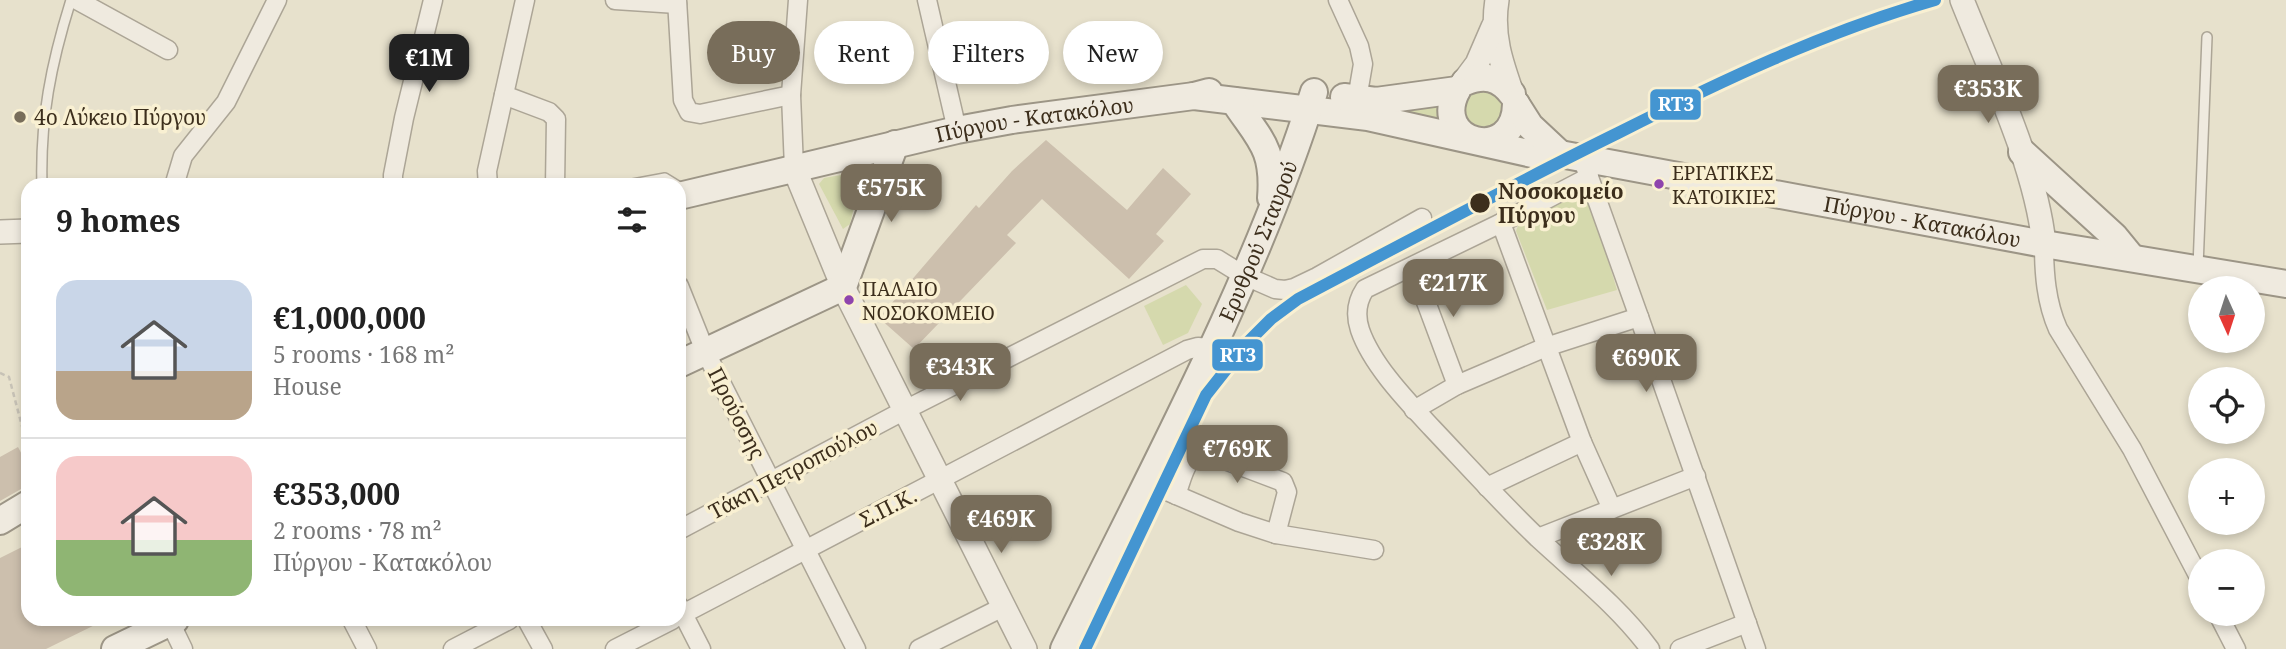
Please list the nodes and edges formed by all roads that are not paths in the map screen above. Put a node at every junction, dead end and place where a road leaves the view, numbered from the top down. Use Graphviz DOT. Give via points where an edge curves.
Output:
graph roads {
  1 [pos="71,0"];
  2 [pos="77,0"];
  3 [pos="277,0"];
  4 [pos="433,0"];
  5 [pos="525,0"];
  6 [pos="615,0"];
  7 [pos="798,0"];
  8 [pos="927,0"];
  9 [pos="1497,0"];
  10 [pos="1962,0"];
  11 [pos="1335,1"];
  12 [pos="677,2"];
  13 [pos="1494,24"];
  14 [pos="2207,37"];
  15 [pos="168,50"];
  16 [pos="1461,86"];
  17 [pos="791,95"];
  18 [pos="504,96"];
  19 [pos="1194,96"];
  20 [pos="1357,99"];
  21 [pos="1514,99"];
  22 [pos="1311,100"];
  23 [pos="1234,102"];
  24 [pos="957,130"];
  25 [pos="1477,141"];
  26 [pos="895,144"];
  27 [pos="2022,152"];
  28 [pos="1577,163"];
  29 [pos="794,168"];
  30 [pos="42,178"];
  31 [pos="176,178"];
  32 [pos="393,178"];
  33 [pos="487,178"];
  34 [pos="555,178"];
  35 [pos="686,189"];
  36 [pos="1270,213"];
  37 [pos="1422,218"];
  38 [pos="1501,223"];
  39 [pos="0,232"];
  40 [pos="21,232"];
  41 [pos="2044,244"];
  42 [pos="2132,258"];
  43 [pos="1413,267"];
  44 [pos="2198,269"];
  45 [pos="1244,275"];
  46 [pos="2286,284"];
  47 [pos="843,287"];
  48 [pos="686,304"];
  49 [pos="1639,317"];
  50 [pos="1546,347"];
  51 [pos="1211,348"];
  52 [pos="705,351"];
  53 [pos="686,360"];
  54 [pos="1457,385"];
  55 [pos="905,410"];
  56 [pos="1414,410"];
  57 [pos="1582,442"];
  58 [pos="1696,476"];
  59 [pos="940,479"];
  60 [pos="771,481"];
  61 [pos="1146,482"];
  62 [pos="1487,487"];
  63 [pos="1176,495"];
  64 [pos="21,508"];
  65 [pos="1612,509"];
  66 [pos="0,521"];
  67 [pos="686,526"];
  68 [pos="1276,534"];
  69 [pos="1538,538"];
  70 [pos="807,549"];
  71 [pos="1374,550"];
  72 [pos="2188,556"];
  73 [pos="1003,607"];
  74 [pos="686,610"];
  75 [pos="1747,623"];
  76 [pos="162,626"];
  77 [pos="174,626"];
  78 [pos="355,626"];
  79 [pos="497,626"];
  80 [pos="530,626"];
  81 [pos="656,626"];
  82 [pos="686,626"];
  83 [pos="2224,626"];
  84 [pos="115,649"];
  85 [pos="183,649"];
  86 [pos="367,649"];
  87 [pos="453,649"];
  88 [pos="543,649"];
  89 [pos="615,649"];
  90 [pos="701,649"];
  91 [pos="856,649"];
  92 [pos="919,649"];
  93 [pos="1025,649"];
  94 [pos="1064,649"];
  95 [pos="1650,649"];
  96 [pos="1680,649"];
  97 [pos="1756,649"];
  98 [pos="2236,649"];
  1 -- 30 [label="lane" via="47,90"];
  2 -- 15 [label="street"];
  3 -- 31 [label="street" via="226,102 183,156"];
  4 -- 32 [label="street"];
  5 -- 18 [label="street"];
  6 -- 12 [label="street"];
  7 -- 17 [label="street"];
  8 -- 24 [label="street"];
  9 -- 13 [label="street"];
  10 -- 27 [label="street"];
  11 -- 20 [label="street" via="1359,46 1363,64"];
  12 -- 17 [label="street" via="683,100 689,112 700,114"];
  13 -- 16 [label="street" via="1477,64"];
  13 -- 21 [label="street" via="1500,64"];
  14 -- 44 [label="lane"];
  16 -- 20 [label="main road, Πύργου - Κατακόλου" via="1376,101"];
  16 -- 21 [label="main road, Πύργου - Κατακόλου" via="1486,77 1496,79"];
  16 -- 25 [label="main road, Πύργου - Κατακόλου" via="1452,99 1452,121 1466,138"];
  17 -- 29 [label="street"];
  18 -- 33 [label="street"];
  18 -- 34 [label="street" via="549,112 556,119"];
  19 -- 22 [label="main road, Πύργου - Κατακόλου" via="1248,87"];
  19 -- 23 [label="main road, Πύργου - Κατακόλου"];
  19 -- 24 [label="main road, Πύργου - Κατακόλου"];
  20 -- 22 [label="main road, Πύργου - Κατακόλου"];
  21 -- 25 [label="main road" via="1512,125 1506,133 1487,142"];
  21 -- 28 [label="main road, Πύργου - Κατακόλου" via="1530,126"];
  22 -- 23 [label="main road, Πύργου - Κατακόλου"];
  22 -- 25 [label="main road, Πύργου - Κατακόλου"];
  22 -- 36 [label="main road, Ερυθρού Σταυρού"];
  23 -- 36 [label="main road" via="1266,147 1273,177"];
  24 -- 26 [label="main road, Πύργου - Κατακόλου"];
  25 -- 28 [label="main road, Πύργου - Κατακόλου"];
  26 -- 29 [label="main road, Πύργου - Κατακόλου"];
  26 -- 47 [label="main road"];
  27 -- 41 [label="street"];
  27 -- 42 [label="main road"];
  28 -- 38 [label="street"];
  28 -- 41 [label="main road, Πύργου - Κατακόλου"];
  28 -- 49 [label="street"];
  29 -- 35 [label="main road, Πύργου - Κατακόλου"];
  29 -- 47 [label="street"];
  36 -- 45 [label="main road, Ερυθρού Σταυρού"];
  37 -- 45 [label="street, Τάκη Πετροπούλου" via="1294,288 1275,289"];
  38 -- 43 [label="street"];
  38 -- 50 [label="street"];
  39 -- 40 [label="street"];
  41 -- 42 [label="main road, Πύργου - Κατακόλου"];
  41 -- 72 [label="street" via="2050,312 2132,449"];
  42 -- 44 [label="main road, Πύργου - Κατακόλου"];
  43 -- 54 [label="street"];
  43 -- 56 [label="street" via="1365,289 1357,308 1366,344"];
  44 -- 46 [label="main road, Πύργου - Κατακόλου"];
  45 -- 51 [label="main road, Ερυθρού Σταυρού"];
  45 -- 55 [label="street, Τάκη Πετροπούλου" via="1217,259 1203,259"];
  47 -- 52 [label="main road"];
  47 -- 55 [label="street"];
  48 -- 52 [label="street, Προύσσης"];
  49 -- 50 [label="street"];
  49 -- 58 [label="street"];
  50 -- 54 [label="street"];
  50 -- 57 [label="street"];
  51 -- 59 [label="street, Σ.Π.Κ." via="1187,351"];
  51 -- 61 [label="main road, Ερυθρού Σταυρού"];
  52 -- 53 [label="main road"];
  52 -- 60 [label="street, Προύσσης"];
  54 -- 56 [label="street"];
  55 -- 59 [label="street"];
  55 -- 60 [label="street, Τάκη Πετροπούλου"];
  56 -- 62 [label="street"];
  57 -- 62 [label="street"];
  57 -- 65 [label="street"];
  58 -- 65 [label="street"];
  58 -- 75 [label="street"];
  59 -- 70 [label="street, Σ.Π.Κ."];
  59 -- 73 [label="street"];
  60 -- 67 [label="street, Τάκη Πετροπούλου"];
  60 -- 70 [label="street, Προύσσης"];
  61 -- 63 [label="street"];
  61 -- 94 [label="main road, Ερυθρού Σταυρού"];
  62 -- 69 [label="street"];
  63 -- 68 [label="street"];
  63 -- 68 [label="street" via="1190,459 1199,453 1283,482 1287,492"];
  64 -- 66 [label="main road"];
  65 -- 69 [label="street"];
  68 -- 71 [label="street"];
  69 -- 95 [label="street" via="1608,601"];
  70 -- 74 [label="street, Σ.Π.Κ."];
  70 -- 91 [label="street, Προύσσης"];
  73 -- 92 [label="street"];
  73 -- 93 [label="street"];
  75 -- 96 [label="street"];
  75 -- 97 [label="street"];
  76 -- 84 [label="main road"];
  77 -- 85 [label="street"];
  78 -- 86 [label="street"];
  79 -- 87 [label="street"];
  80 -- 88 [label="street"];
  81 -- 89 [label="street, Σ.Π.Κ."];
  82 -- 90 [label="street"];
  83 -- 98 [label="street"];
}
